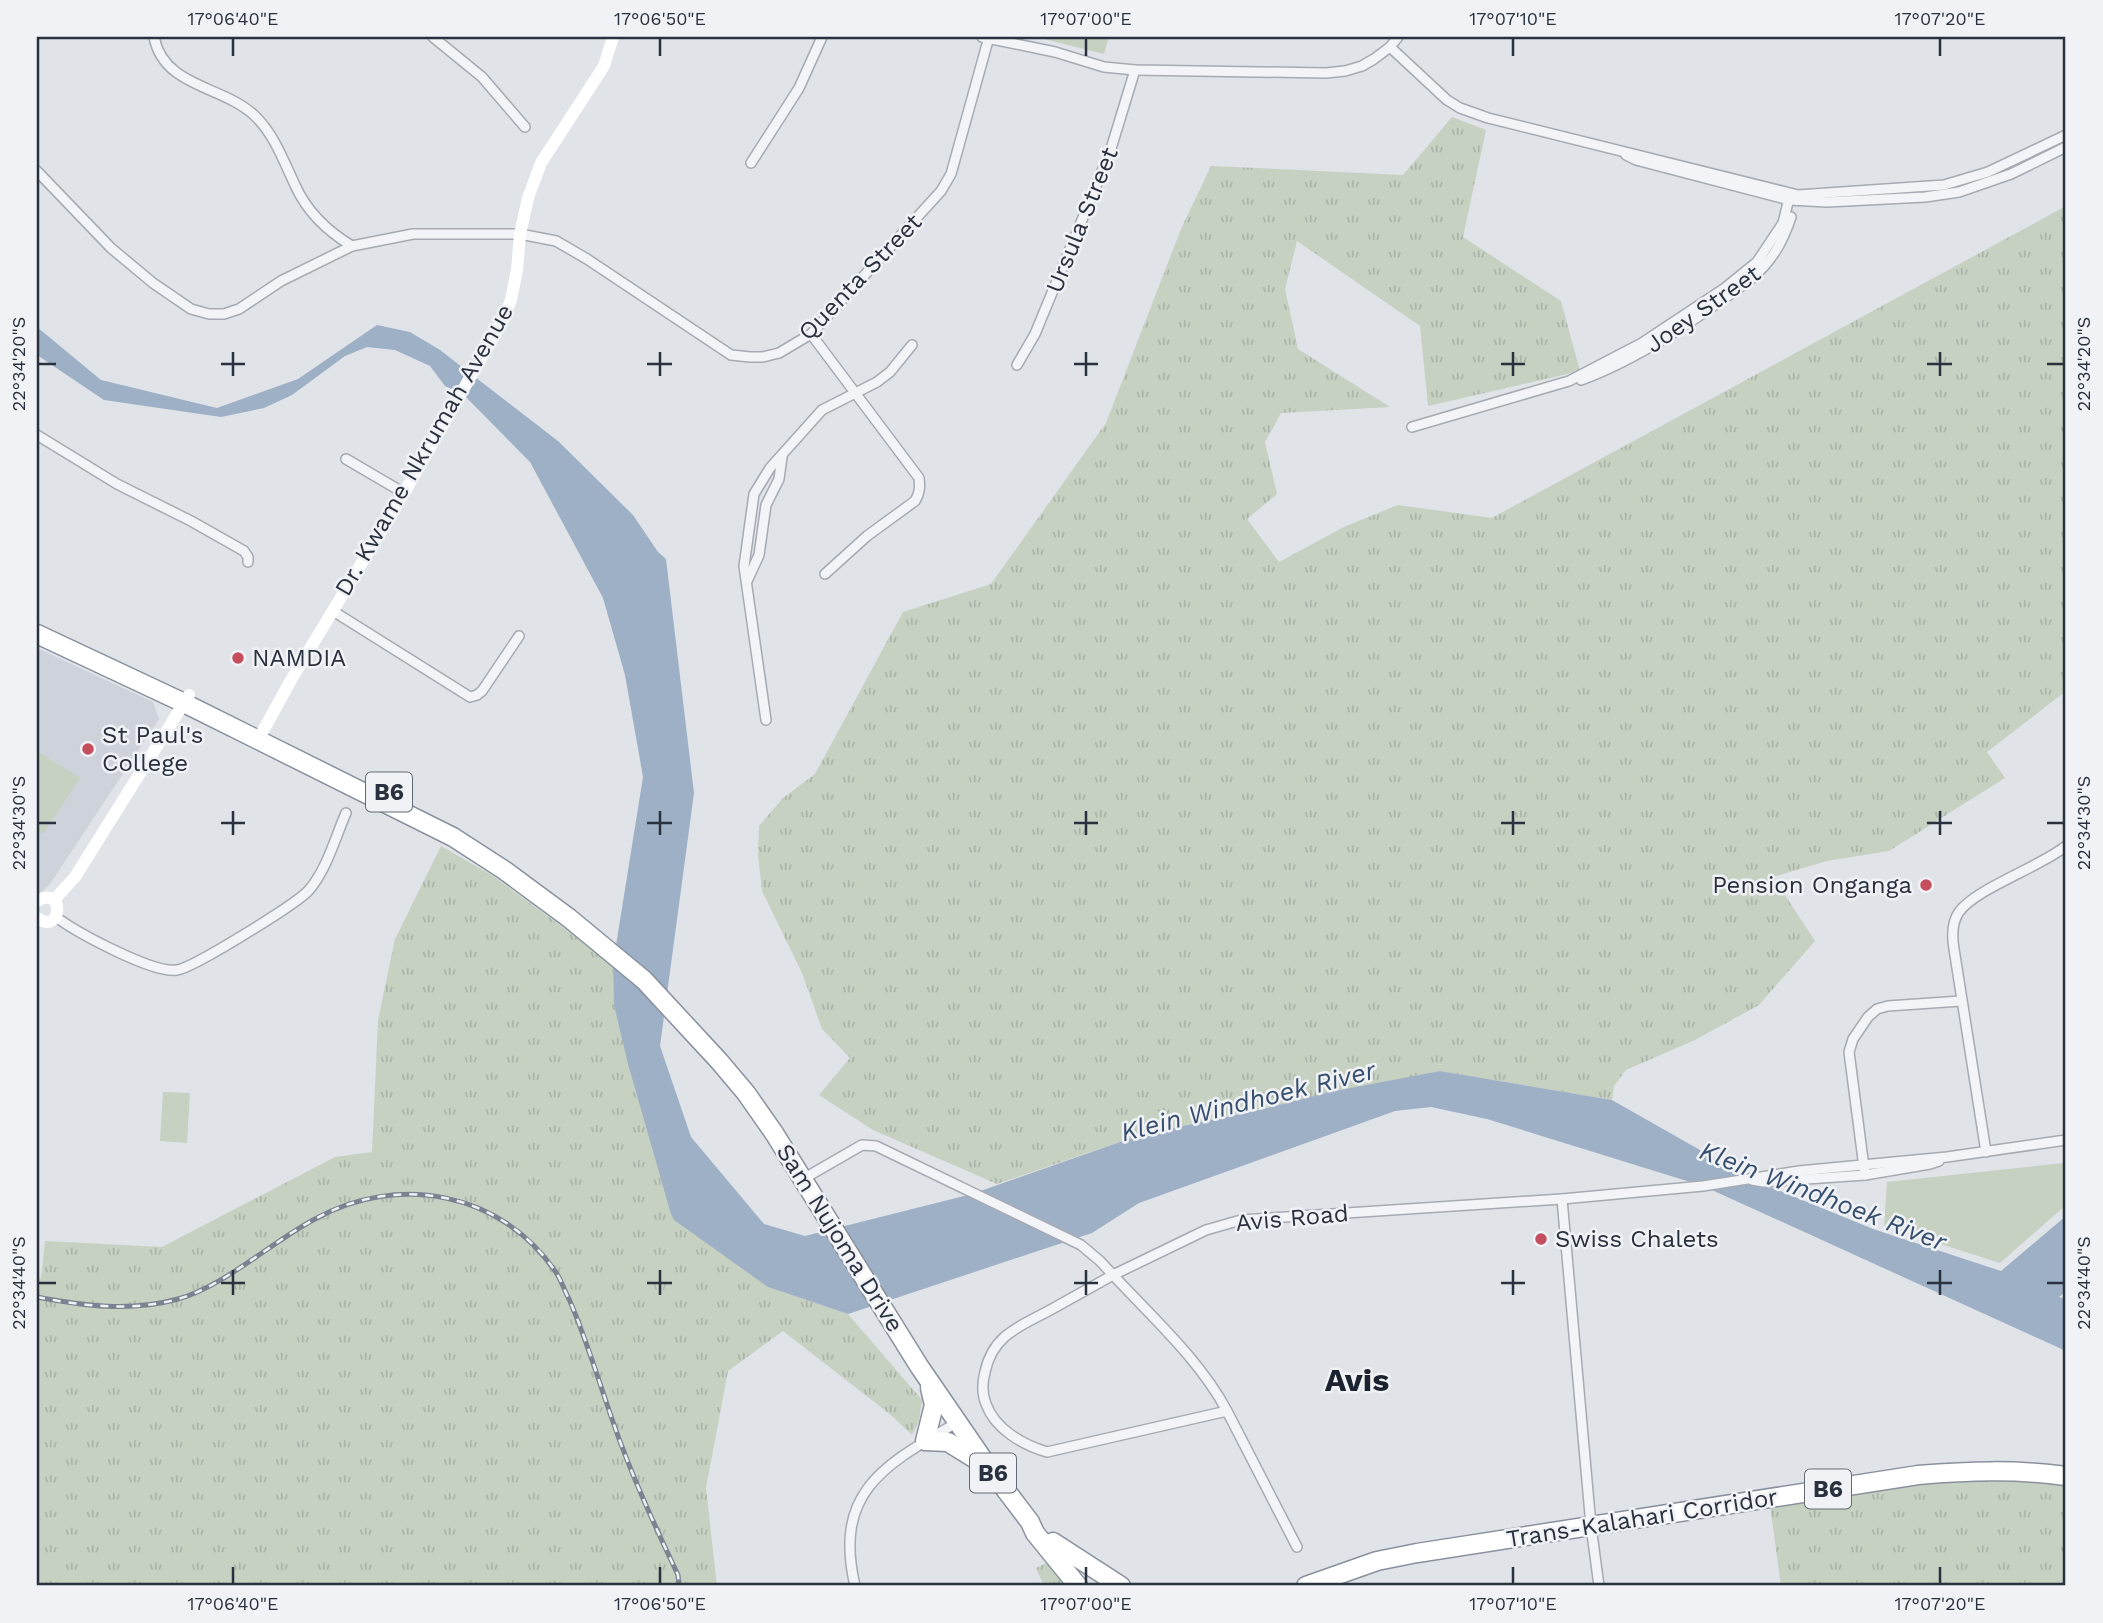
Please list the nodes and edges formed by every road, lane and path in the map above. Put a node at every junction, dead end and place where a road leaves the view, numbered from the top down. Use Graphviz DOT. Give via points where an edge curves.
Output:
graph roads {
  1 [pos="154,37"];
  2 [pos="433,37"];
  3 [pos="613,37"];
  4 [pos="822,37"];
  5 [pos="987,37"];
  6 [pos="1398,37"];
  7 [pos="1390,47"];
  8 [pos="1135,70"];
  9 [pos="525,127"];
  10 [pos="2066,135"];
  11 [pos="2066,147"];
  12 [pos="751,163"];
  13 [pos="37,171"];
  14 [pos="1793,198"];
  15 [pos="520,234"];
  16 [pos="352,246"];
  17 [pos="811,334"];
  18 [pos="912,345"];
  19 [pos="1017,365"];
  20 [pos="854,392"];
  21 [pos="1412,427"];
  22 [pos="37,435"];
  23 [pos="782,457"];
  24 [pos="346,459"];
  25 [pos="404,493"];
  26 [pos="746,543"];
  27 [pos="761,545"];
  28 [pos="248,562"];
  29 [pos="825,574"];
  30 [pos="747,581"];
  31 [pos="332,611"];
  32 [pos="37,621"];
  33 [pos="37,634"];
  34 [pos="519,636"];
  35 [pos="186,699"];
  36 [pos="766,720"];
  37 [pos="260,736"];
  38 [pos="346,813"];
  39 [pos="2066,846"];
  40 [pos="54,900"];
  41 [pos="37,901"];
  42 [pos="56,917"];
  43 [pos="37,918"];
  44 [pos="1961,1001"];
  45 [pos="2066,1140"];
  46 [pos="1986,1152"];
  47 [pos="1947,1157"];
  48 [pos="1863,1164"];
  49 [pos="1865,1175"];
  50 [pos="803,1179"];
  51 [pos="1751,1179"];
  52 [pos="1562,1199"];
  53 [pos="1113,1275"];
  54 [pos="919,1366"];
  55 [pos="1227,1411"];
  56 [pos="956,1423"];
  57 [pos="925,1441"];
  58 [pos="989,1468"];
  59 [pos="2066,1476"];
  60 [pos="1031,1522"];
  61 [pos="1591,1526"];
  62 [pos="1053,1542"];
  63 [pos="1297,1547"];
  64 [pos="855,1586"];
  65 [pos="1079,1586"];
  66 [pos="1090,1586"];
  67 [pos="1121,1586"];
  68 [pos="1306,1586"];
  69 [pos="1599,1586"];
  1 -- 16 [label="street" via="171,70 256,116 307,206 323,225"];
  2 -- 9 [label="street" via="482,77"];
  3 -- 15 [label="street, Dr. Kwame Nkrumah Avenue" via="598,77 541,163"];
  4 -- 12 [label="street" via="799,88"];
  5 -- 8 [label="street" via="1104,67"];
  5 -- 17 [label="street, Quenta Street" via="951,174 941,191"];
  6 -- 7 [label="street"];
  7 -- 8 [label="street" via="1362,66 1326,73"];
  7 -- 14 [label="street" via="1435,91 1460,108 1636,160"];
  8 -- 19 [label="street, Ursula Street" via="1110,152 1035,334"];
  10 -- 14 [label="street" via="1999,167 1944,185"];
  11 -- 14 [label="street" via="2011,174 1959,192 1827,202"];
  13 -- 16 [label="street, Quenta Street" via="132,266 174,299 209,314 239,309 281,281"];
  14 -- 21 [label="street, Joey Street" via="1777,251 1765,268 1640,353 1580,380"];
  15 -- 16 [label="street, Quenta Street" via="413,234"];
  15 -- 17 [label="street, Quenta Street" via="556,241 587,258 731,355 779,353"];
  15 -- 25 [label="street, Dr. Kwame Nkrumah Avenue" via="511,300"];
  17 -- 20 [label="street"];
  18 -- 20 [label="street" via="890,372"];
  20 -- 23 [label="street" via="822,410"];
  20 -- 29 [label="street" via="919,478 919,495"];
  22 -- 28 [label="street" via="117,484 244,551"];
  23 -- 26 [label="street" via="754,494"];
  23 -- 27 [label="street" via="779,478 766,506"];
  24 -- 25 [label="street"];
  25 -- 31 [label="street, Dr. Kwame Nkrumah Avenue"];
  26 -- 27 [label="street" via="760,549"];
  26 -- 30 [label="street"];
  27 -- 30 [label="street"];
  30 -- 36 [label="street"];
  31 -- 34 [label="street" via="470,697 482,691"];
  31 -- 37 [label="street, Dr. Kwame Nkrumah Avenue"];
  32 -- 35 [label="highway, Sam Nujoma Drive / B6"];
  33 -- 35 [label="highway, Sam Nujoma Drive / B6"];
  35 -- 37 [label="highway, Sam Nujoma Drive / B6"];
  35 -- 40 [label="street" via="75,877"];
  37 -- 50 [label="highway, Sam Nujoma Drive / B6" via="404,799 523,872 569,918 644,980 689,1028 746,1093"];
  38 -- 42 [label="street" via="308,892 178,970 124,954"];
  39 -- 44 [label="street" via="1969,900 1959,912 1953,938"];
  40 -- 41 [label="street" via="44,897"];
  40 -- 42 [label="street"];
  42 -- 43 [label="street" via="45,922"];
  44 -- 46 [label="street"];
  44 -- 48 [label="street" via="1888,1006 1877,1009 1861,1026 1848,1060"];
  45 -- 46 [label="street, Avis Road"];
  46 -- 47 [label="street, Avis Road"];
  47 -- 48 [label="street, Avis Road"];
  47 -- 49 [label="street, Avis Road"];
  48 -- 49 [label="street"];
  48 -- 51 [label="street, Avis Road"];
  49 -- 51 [label="street, Avis Road"];
  50 -- 53 [label="street" via="862,1145 876,1146 1081,1245"];
  50 -- 54 [label="highway, Sam Nujoma Drive / B6"];
  51 -- 52 [label="street, Avis Road"];
  52 -- 53 [label="street, Avis Road" via="1241,1220 1206,1230"];
  52 -- 61 [label="street"];
  53 -- 55 [label="street" via="1196,1365"];
  53 -- 55 [label="street, Avis Road" via="1016,1327 999,1341 983,1378 989,1412 1005,1430 1047,1452"];
  54 -- 56 [label="highway, Sam Nujoma Drive / B6"];
  54 -- 57 [label="highway" via="934,1405"];
  55 -- 63 [label="street"];
  56 -- 57 [label="street"];
  56 -- 58 [label="highway, Sam Nujoma Drive / B6"];
  57 -- 58 [label="highway" via="954,1444"];
  57 -- 64 [label="street" via="897,1458 862,1494 850,1545"];
  58 -- 60 [label="highway, Sam Nujoma Drive / B6"];
  59 -- 61 [label="highway, Trans-Kalahari Corridor / B6" via="2028,1471 1917,1475"];
  60 -- 62 [label="highway, B6"];
  60 -- 65 [label="highway, Sam Nujoma Drive / B6"];
  61 -- 68 [label="highway, Trans-Kalahari Corridor / B6" via="1377,1561"];
  61 -- 69 [label="street"];
  62 -- 66 [label="highway, B6"];
  62 -- 67 [label="highway, B6"];
}
